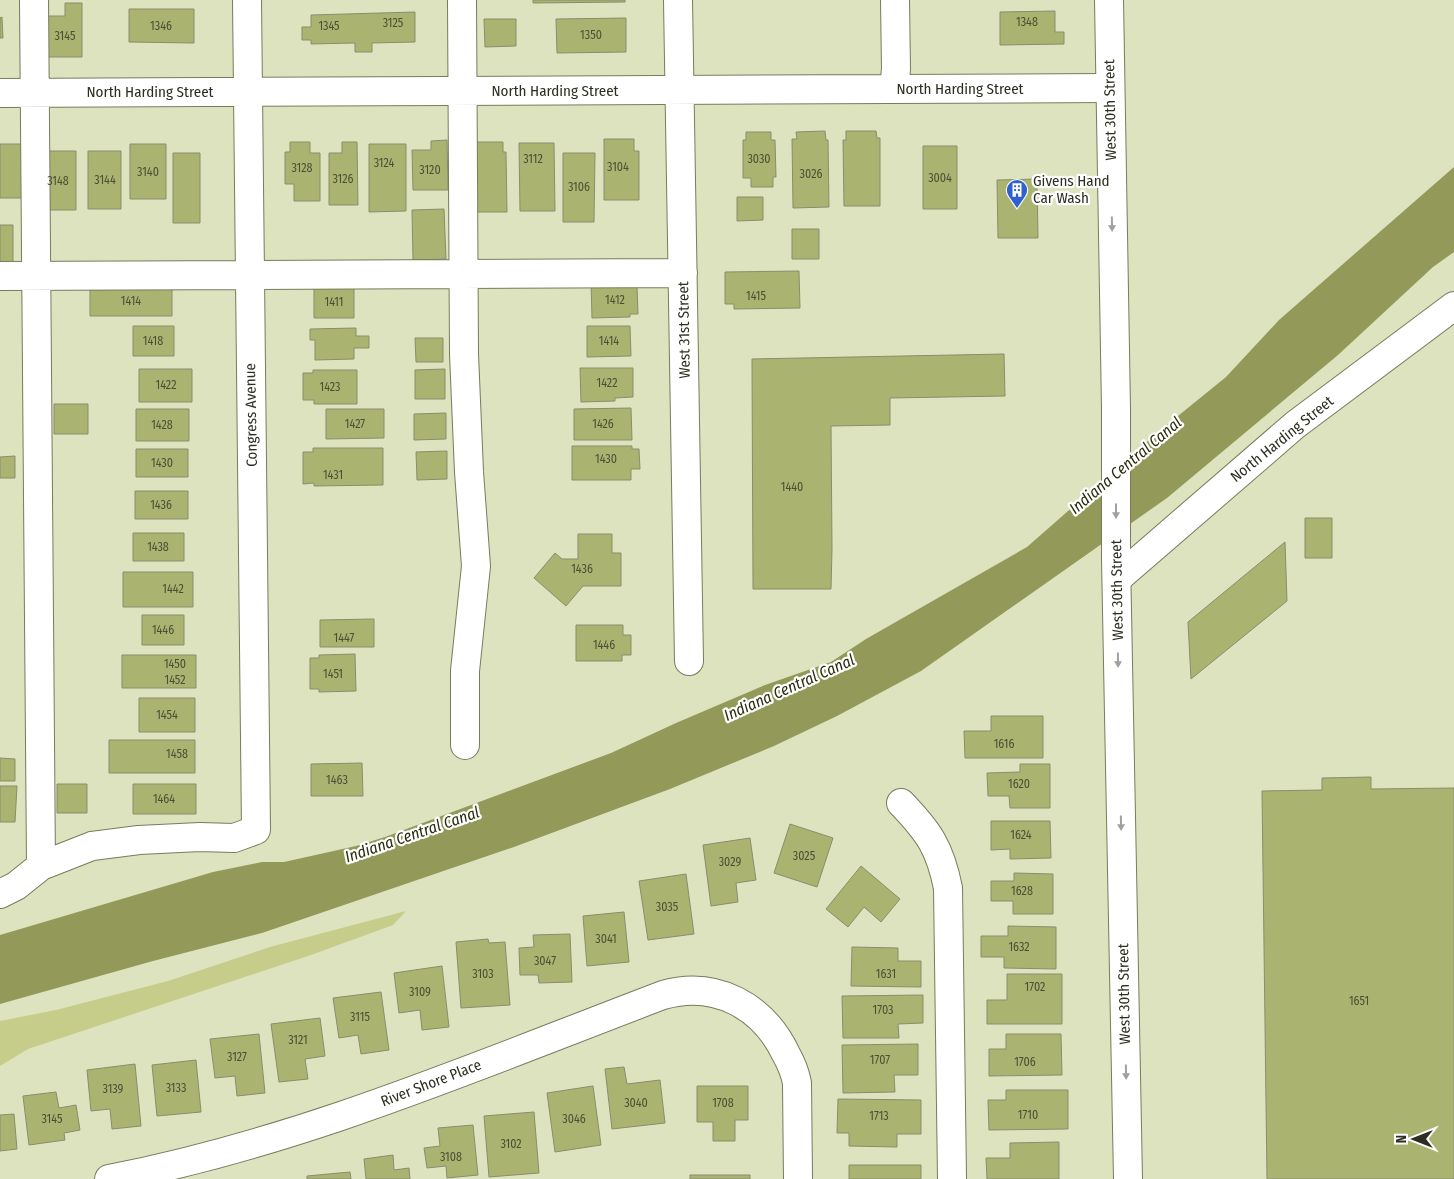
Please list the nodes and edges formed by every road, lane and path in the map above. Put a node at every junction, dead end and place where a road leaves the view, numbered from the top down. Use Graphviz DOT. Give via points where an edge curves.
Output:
graph roads {
  1 [pos="34,0"];
  2 [pos="247,0"];
  3 [pos="462,0"];
  4 [pos="678,0"];
  5 [pos="895,0"];
  6 [pos="1109,0"];
  7 [pos="1110,88"];
  8 [pos="894,89"];
  9 [pos="680,90"];
  10 [pos="463,91"];
  11 [pos="247,92"];
  12 [pos="0,93"];
  13 [pos="36,93"];
  14 [pos="683,273"];
  15 [pos="464,274"];
  16 [pos="250,275"];
  17 [pos="0,276"];
  18 [pos="37,276"];
  19 [pos="1454,306"];
  20 [pos="1116,569"];
  21 [pos="689,661"];
  22 [pos="465,745"];
  23 [pos="901,803"];
  24 [pos="41,866"];
  25 [pos="0,894"];
  26 [pos="110,1179"];
  27 [pos="798,1179"];
  28 [pos="952,1179"];
  29 [pos="1128,1179"];
  1 -- 13 [label="street"];
  2 -- 11 [label="street, Congress Avenue"];
  3 -- 10 [label="street"];
  4 -- 9 [label="street, West 31st Street"];
  5 -- 8 [label="street"];
  6 -- 7 [label="street, West 30th Street"];
  7 -- 8 [label="street, North Harding Street"];
  7 -- 20 [label="street, West 30th Street, one-way"];
  8 -- 9 [label="street, North Harding Street"];
  9 -- 10 [label="street, North Harding Street"];
  9 -- 14 [label="street, West 31st Street"];
  10 -- 11 [label="street, North Harding Street"];
  10 -- 15 [label="street"];
  11 -- 13 [label="street, North Harding Street"];
  11 -- 16 [label="street, Congress Avenue"];
  12 -- 13 [label="street, North Harding Street"];
  13 -- 18 [label="street"];
  14 -- 15 [label="street"];
  14 -- 21 [label="street, West 31st Street"];
  15 -- 16 [label="street"];
  15 -- 22 [label="street" via="464,354 476,566 465,671"];
  16 -- 18 [label="street"];
  16 -- 24 [label="street, Congress Avenue" via="256,830 234,838 139,840 92,846"];
  17 -- 18 [label="street"];
  18 -- 24 [label="street"];
  19 -- 20 [label="street, North Harding Street" via="1296,425"];
  20 -- 29 [label="street, West 30th Street, one-way"];
  23 -- 28 [label="street" via="938,850 948,888"];
  24 -- 25 [label="street"];
  26 -- 27 [label="street, River Shore Place" via="216,1155 327,1121 669,993 692,990 727,997 746,1006 767,1024 780,1041 796,1075"];
}
